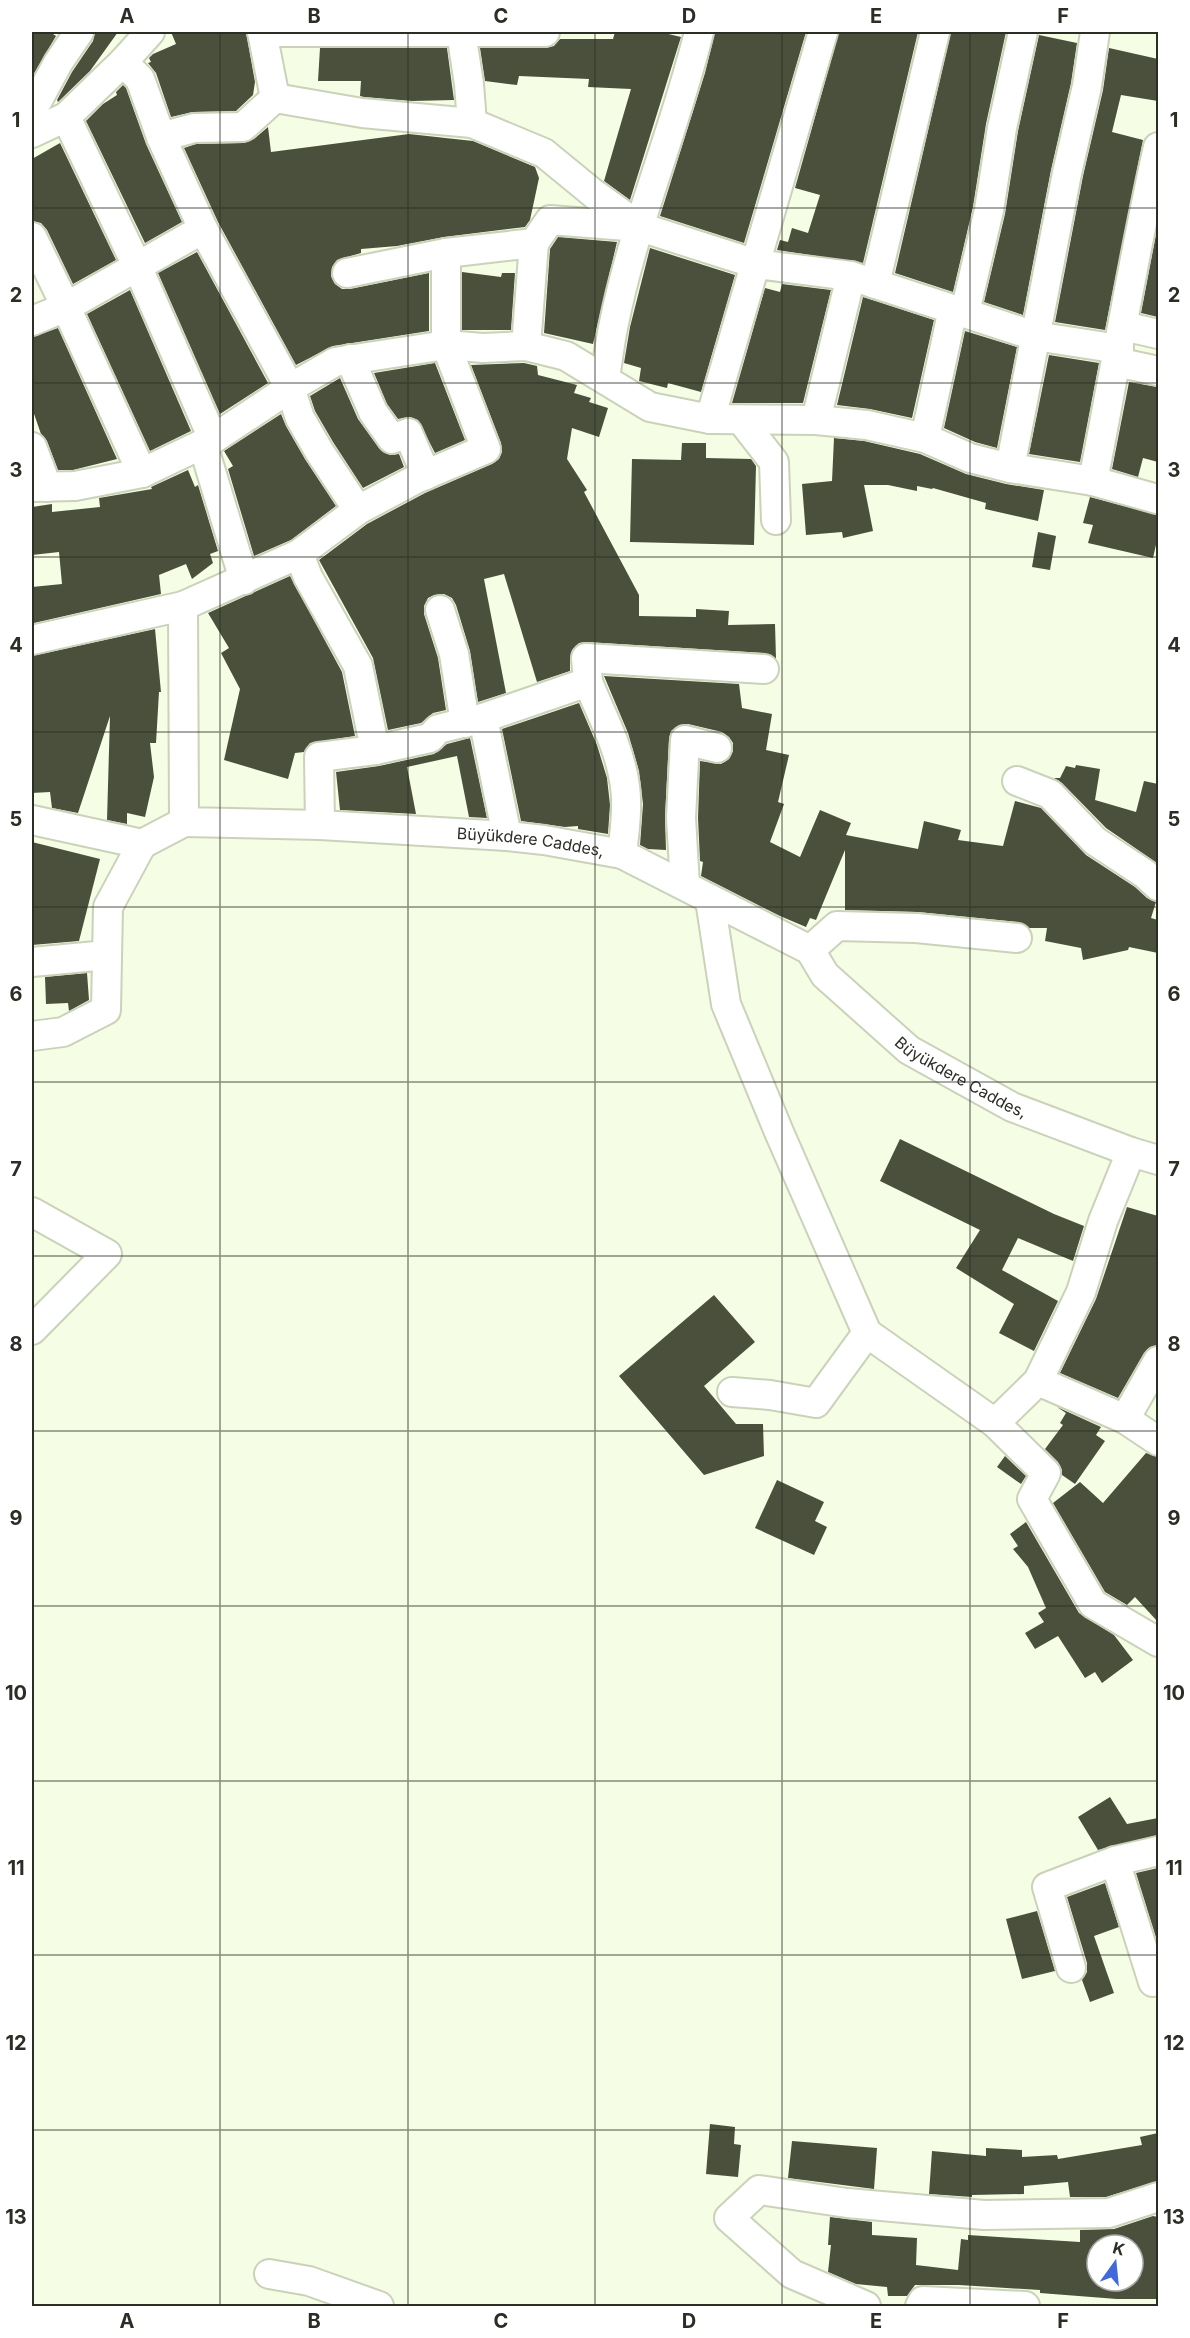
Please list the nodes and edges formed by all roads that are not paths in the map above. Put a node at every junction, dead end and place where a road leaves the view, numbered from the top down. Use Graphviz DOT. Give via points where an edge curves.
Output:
graph roads {
  1 [pos="78,32"];
  2 [pos="150,32"];
  3 [pos="262,32"];
  4 [pos="461,32"];
  5 [pos="545,32"];
  6 [pos="699,32"];
  7 [pos="823,32"];
  8 [pos="935,32"];
  9 [pos="1023,32"];
  10 [pos="1095,32"];
  11 [pos="123,62"];
  12 [pos="275,99"];
  13 [pos="32,111"];
  14 [pos="66,117"];
  15 [pos="472,123"];
  16 [pos="32,133"];
  17 [pos="161,137"];
  18 [pos="1158,147"];
  19 [pos="1151,215"];
  20 [pos="640,226"];
  21 [pos="202,229"];
  22 [pos="32,237"];
  23 [pos="534,243"];
  24 [pos="446,253"];
  25 [pos="756,264"];
  26 [pos="138,268"];
  27 [pos="347,273"];
  28 [pos="863,280"];
  29 [pos="66,307"];
  30 [pos="959,310"];
  31 [pos="32,321"];
  32 [pos="1158,333"];
  33 [pos="1035,336"];
  34 [pos="446,345"];
  35 [pos="1119,345"];
  36 [pos="526,346"];
  37 [pos="350,359"];
  38 [pos="1158,371"];
  39 [pos="605,378"];
  40 [pos="290,388"];
  41 [pos="710,419"];
  42 [pos="816,420"];
  43 [pos="742,421"];
  44 [pos="925,438"];
  45 [pos="208,442"];
  46 [pos="32,447"];
  47 [pos="1010,468"];
  48 [pos="142,473"];
  49 [pos="426,475"];
  50 [pos="1093,481"];
  51 [pos="39,487"];
  52 [pos="1157,499"];
  53 [pos="358,510"];
  54 [pos="776,520"];
  55 [pos="299,554"];
  56 [pos="244,580"];
  57 [pos="183,606"];
  58 [pos="440,610"];
  59 [pos="32,640"];
  60 [pos="764,669"];
  61 [pos="588,682"];
  62 [pos="474,721"];
  63 [pos="717,748"];
  64 [pos="375,750"];
  65 [pos="1017,781"];
  66 [pos="32,820"];
  67 [pos="184,822"];
  68 [pos="320,825"];
  69 [pos="507,836"];
  70 [pos="142,844"];
  71 [pos="622,854"];
  72 [pos="685,885"];
  73 [pos="1158,886"];
  74 [pos="710,900"];
  75 [pos="1017,938"];
  76 [pos="810,950"];
  77 [pos="106,955"];
  78 [pos="32,962"];
  79 [pos="32,1036"];
  80 [pos="1131,1152"];
  81 [pos="1158,1160"];
  82 [pos="32,1212"];
  83 [pos="32,1330"];
  84 [pos="867,1333"];
  85 [pos="1158,1361"];
  86 [pos="1038,1381"];
  87 [pos="732,1392"];
  88 [pos="1125,1419"];
  89 [pos="995,1423"];
  90 [pos="1158,1441"];
  91 [pos="1158,1642"];
  92 [pos="1158,1851"];
  93 [pos="1115,1861"];
  94 [pos="1148,1932"];
  95 [pos="1071,1968"];
  96 [pos="1153,1982"];
  97 [pos="1158,2197"];
  98 [pos="269,2274"];
  99 [pos="379,2307"];
  100 [pos="866,2307"];
  101 [pos="920,2307"];
  102 [pos="1025,2307"];
  1 -- 13 [label="street"];
  2 -- 11 [label="street"];
  3 -- 4 [label="street"];
  3 -- 12 [label="street"];
  4 -- 5 [label="street"];
  4 -- 15 [label="street"];
  6 -- 20 [label="street"];
  7 -- 25 [label="street"];
  8 -- 28 [label="street"];
  9 -- 30 [label="street" via="989,210"];
  10 -- 33 [label="street"];
  11 -- 14 [label="street"];
  11 -- 17 [label="street" via="140,79"];
  12 -- 15 [label="street" via="362,113"];
  12 -- 17 [label="street" via="243,127 194,128"];
  14 -- 16 [label="street"];
  14 -- 26 [label="street"];
  15 -- 20 [label="street" via="544,153"];
  17 -- 21 [label="street"];
  18 -- 19 [label="street"];
  19 -- 35 [label="street"];
  20 -- 23 [label="street" via="550,220"];
  20 -- 25 [label="street"];
  20 -- 39 [label="street" via="614,323"];
  21 -- 26 [label="street"];
  21 -- 40 [label="street"];
  22 -- 29 [label="street"];
  23 -- 24 [label="street"];
  23 -- 36 [label="street"];
  24 -- 27 [label="street"];
  24 -- 34 [label="street"];
  25 -- 28 [label="street"];
  25 -- 41 [label="street"];
  26 -- 29 [label="street"];
  26 -- 45 [label="street"];
  28 -- 30 [label="street"];
  28 -- 42 [label="street"];
  29 -- 31 [label="street"];
  29 -- 48 [label="street"];
  30 -- 33 [label="street"];
  30 -- 44 [label="street"];
  32 -- 35 [label="street"];
  33 -- 35 [label="street"];
  33 -- 47 [label="street"];
  34 -- 36 [label="street"];
  34 -- 37 [label="street"];
  34 -- 49 [label="street" via="486,448"];
  35 -- 38 [label="street"];
  35 -- 50 [label="street"];
  36 -- 39 [label="street" via="566,356"];
  37 -- 40 [label="street" via="335,362"];
  37 -- 49 [label="street" via="373,412 392,438 408,433"];
  39 -- 41 [label="street" via="650,407"];
  40 -- 45 [label="street"];
  40 -- 53 [label="street" via="300,418"];
  41 -- 43 [label="street"];
  42 -- 43 [label="street"];
  42 -- 44 [label="street" via="867,425"];
  43 -- 54 [label="street" via="774,462"];
  44 -- 47 [label="street" via="970,458"];
  45 -- 48 [label="street"];
  45 -- 56 [label="street"];
  46 -- 51 [label="street"];
  47 -- 50 [label="street"];
  48 -- 51 [label="street" via="75,486"];
  49 -- 53 [label="street"];
  50 -- 52 [label="street"];
  53 -- 55 [label="street"];
  55 -- 56 [label="street"];
  55 -- 64 [label="street" via="308,578 358,666"];
  56 -- 57 [label="street"];
  57 -- 59 [label="street"];
  57 -- 67 [label="street"];
  58 -- 62 [label="street"];
  60 -- 61 [label="street" via="586,658"];
  61 -- 62 [label="street"];
  61 -- 71 [label="street" via="623,774 627,811"];
  62 -- 64 [label="street" via="438,729 430,738"];
  62 -- 69 [label="street"];
  63 -- 72 [label="street" via="685,740 681,818"];
  64 -- 68 [label="street" via="319,757"];
  65 -- 73 [label="street" via="1050,794 1095,841"];
  66 -- 70 [label="street"];
  67 -- 68 [label="street, Büyükdere Caddes,"];
  67 -- 70 [label="street"];
  68 -- 69 [label="street, Büyükdere Caddes,"];
  69 -- 71 [label="street, Büyükdere Caddes,"];
  70 -- 77 [label="street" via="108,907"];
  71 -- 72 [label="street, Büyükdere Caddes,"];
  72 -- 74 [label="street, Büyükdere Caddes,"];
  74 -- 76 [label="street, Büyükdere Caddes,"];
  74 -- 84 [label="street" via="726,1004"];
  75 -- 76 [label="street" via="916,928 837,926"];
  76 -- 80 [label="street, Büyükdere Caddes," via="825,975 909,1050 1012,1107"];
  77 -- 78 [label="street"];
  77 -- 79 [label="street" via="106,1010 63,1032"];
  80 -- 81 [label="street, Büyükdere Caddes,"];
  80 -- 86 [label="street" via="1103,1221 1081,1292"];
  82 -- 83 [label="street" via="107,1254"];
  84 -- 87 [label="street" via="816,1403"];
  84 -- 89 [label="street"];
  85 -- 88 [label="street"];
  86 -- 88 [label="street"];
  86 -- 89 [label="street"];
  88 -- 90 [label="street"];
  89 -- 91 [label="street" via="1046,1473 1032,1499 1093,1604"];
  92 -- 93 [label="street"];
  93 -- 94 [label="street"];
  93 -- 95 [label="street" via="1047,1887"];
  94 -- 96 [label="street"];
  97 -- 100 [label="street" via="1109,2213 984,2215 847,2203 759,2190 729,2218 792,2274"];
  98 -- 99 [label="street" via="309,2281"];
  101 -- 102 [label="street" via="923,2301"];
}
